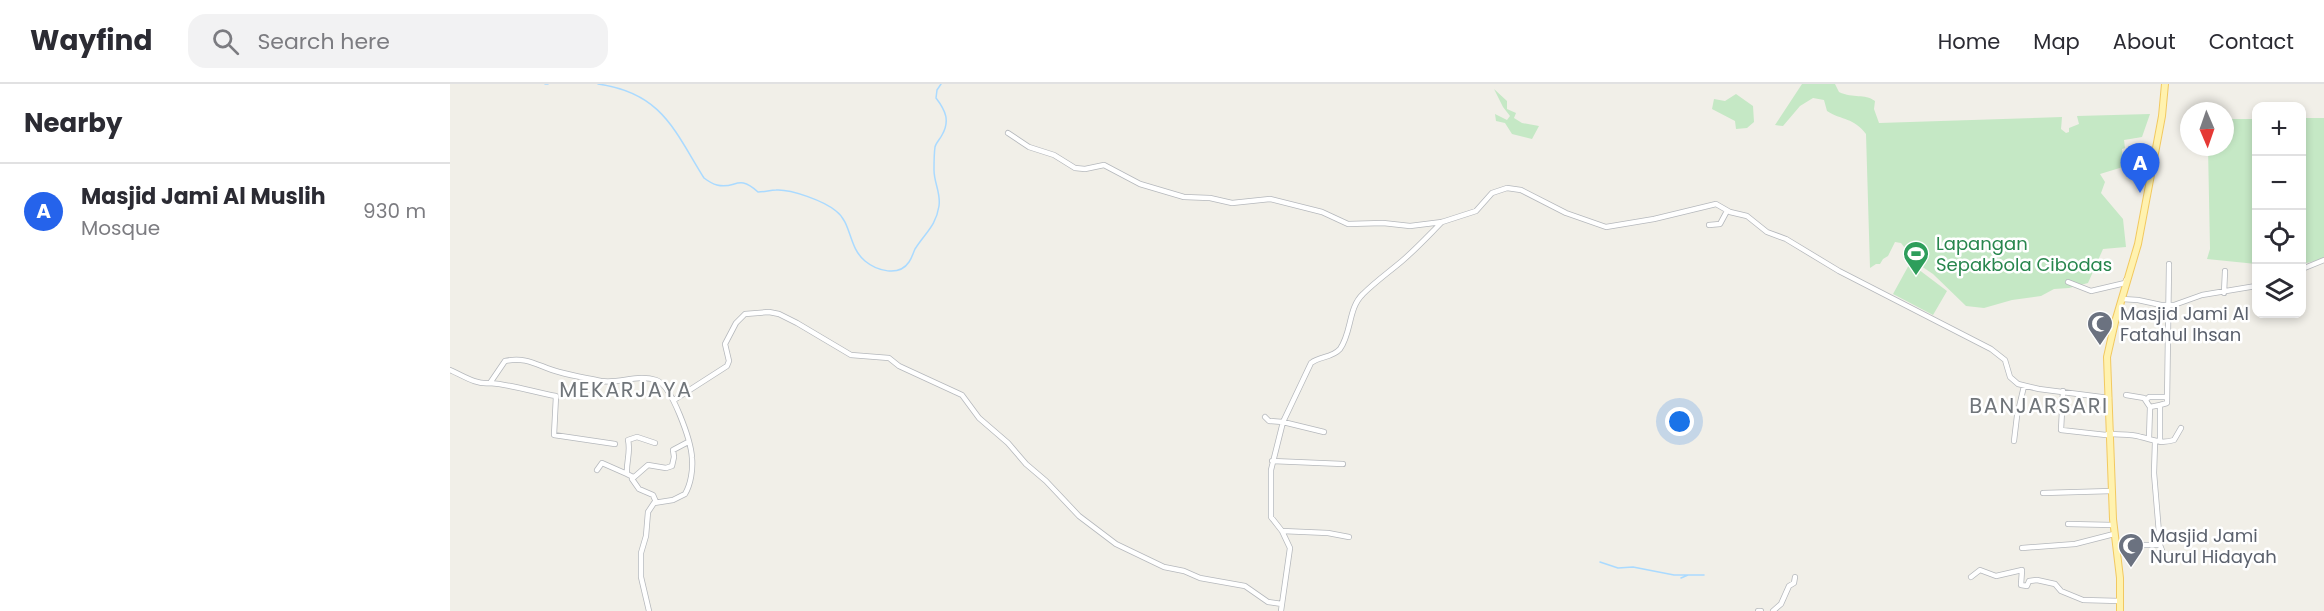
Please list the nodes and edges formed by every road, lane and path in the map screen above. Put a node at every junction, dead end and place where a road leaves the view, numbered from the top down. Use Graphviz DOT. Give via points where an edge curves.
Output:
graph roads {
  1 [pos="2165,84"];
  2 [pos="1008,133"];
  3 [pos="1727,211"];
  4 [pos="1442,222"];
  5 [pos="1709,225"];
  6 [pos="2324,260"];
  7 [pos="2169,264"];
  8 [pos="2306,267"];
  9 [pos="2225,273"];
  10 [pos="2130,276"];
  11 [pos="2068,282"];
  12 [pos="2252,287"];
  13 [pos="2224,292"];
  14 [pos="2122,300"];
  15 [pos="2168,305"];
  16 [pos="450,370"];
  17 [pos="490,383"];
  18 [pos="2024,386"];
  19 [pos="2063,392"];
  20 [pos="2126,395"];
  21 [pos="2167,397"];
  22 [pos="2109,398"];
  23 [pos="674,400"];
  24 [pos="2146,400"];
  25 [pos="2160,405"];
  26 [pos="2150,406"];
  27 [pos="1265,417"];
  28 [pos="1283,422"];
  29 [pos="2181,428"];
  30 [pos="1324,432"];
  31 [pos="2111,433"];
  32 [pos="2149,439"];
  33 [pos="2014,441"];
  34 [pos="687,442"];
  35 [pos="2158,442"];
  36 [pos="655,443"];
  37 [pos="615,444"];
  38 [pos="1272,461"];
  39 [pos="1343,464"];
  40 [pos="597,470"];
  41 [pos="627,474"];
  42 [pos="633,477"];
  43 [pos="2112,491"];
  44 [pos="2043,493"];
  45 [pos="656,502"];
  46 [pos="2068,524"];
  47 [pos="2113,525"];
  48 [pos="1282,531"];
  49 [pos="2114,534"];
  50 [pos="1349,537"];
  51 [pos="2116,545"];
  52 [pos="2160,545"];
  53 [pos="2022,548"];
  54 [pos="2157,556"];
  55 [pos="1795,577"];
  56 [pos="1971,577"];
  57 [pos="2120,601"];
  58 [pos="1282,604"];
  59 [pos="649,611"];
  60 [pos="1281,611"];
  61 [pos="1773,611"];
  62 [pos="2120,611"];
  1 -- 10 [label="main road" via="2156,152"];
  2 -- 4 [label="street" via="1076,168 1104,165 1140,184 1184,197 1232,203 1269,200 1317,210 1348,224 1410,226"];
  3 -- 4 [label="street" via="1712,204 1606,227 1566,213 1521,190 1507,188 1492,193 1476,211"];
  3 -- 5 [label="street" via="1720,224"];
  3 -- 18 [label="street" via="1747,216 1839,271 1991,349 2006,360 2012,381"];
  4 -- 28 [label="street" via="1359,298 1340,348 1311,363"];
  6 -- 8 [label="street"];
  7 -- 15 [label="street"];
  9 -- 13 [label="street"];
  10 -- 11 [label="street" via="2125,283 2093,291"];
  10 -- 14 [label="main road"];
  12 -- 13 [label="street"];
  13 -- 15 [label="street"];
  14 -- 15 [label="street"];
  14 -- 22 [label="main road" via="2108,353"];
  15 -- 21 [label="street"];
  16 -- 17 [label="street" via="480,384"];
  17 -- 23 [label="street" via="505,361 520,359 601,381 633,377 655,380"];
  17 -- 37 [label="street" via="556,396 554,435"];
  18 -- 19 [label="street"];
  18 -- 33 [label="street"];
  19 -- 22 [label="street"];
  19 -- 31 [label="street" via="2061,430"];
  20 -- 24 [label="street"];
  21 -- 24 [label="street"];
  21 -- 25 [label="street" via="2167,404"];
  22 -- 31 [label="main road"];
  23 -- 34 [label="street"];
  23 -- 58 [label="street" via="727,366 725,344 736,323 749,312 779,314 855,356 888,358 962,395 979,418 1078,516 1116,544 1164,567 1245,586 1268,602"];
  24 -- 26 [label="street"];
  25 -- 26 [label="street"];
  25 -- 35 [label="street"];
  26 -- 32 [label="street"];
  27 -- 28 [label="street"];
  28 -- 30 [label="street"];
  28 -- 38 [label="street"];
  29 -- 35 [label="street" via="2174,441"];
  31 -- 32 [label="street"];
  31 -- 43 [label="main road"];
  32 -- 35 [label="street"];
  34 -- 42 [label="street" via="673,450 672,466 648,465"];
  34 -- 45 [label="street" via="692,468 687,491 678,498"];
  35 -- 52 [label="street" via="2154,473"];
  36 -- 41 [label="street" via="629,438"];
  38 -- 39 [label="street"];
  38 -- 48 [label="street" via="1271,517"];
  40 -- 41 [label="street" via="602,463"];
  41 -- 42 [label="street"];
  42 -- 45 [label="street" via="633,483 653,495"];
  43 -- 44 [label="street"];
  43 -- 47 [label="main road"];
  45 -- 59 [label="street" via="648,512 641,554 641,577"];
  46 -- 47 [label="street"];
  47 -- 49 [label="main road"];
  48 -- 50 [label="street" via="1328,532"];
  48 -- 58 [label="street" via="1290,553"];
  49 -- 51 [label="main road"];
  49 -- 53 [label="street" via="2075,544"];
  51 -- 52 [label="street"];
  51 -- 57 [label="main road"];
  52 -- 54 [label="street" via="2163,553"];
  55 -- 61 [label="street"];
  56 -- 57 [label="street" via="1979,570 1996,576 2022,570 2021,585 2037,580 2055,584 2061,591 2084,600"];
  57 -- 62 [label="main road"];
  58 -- 60 [label="street"];
}
